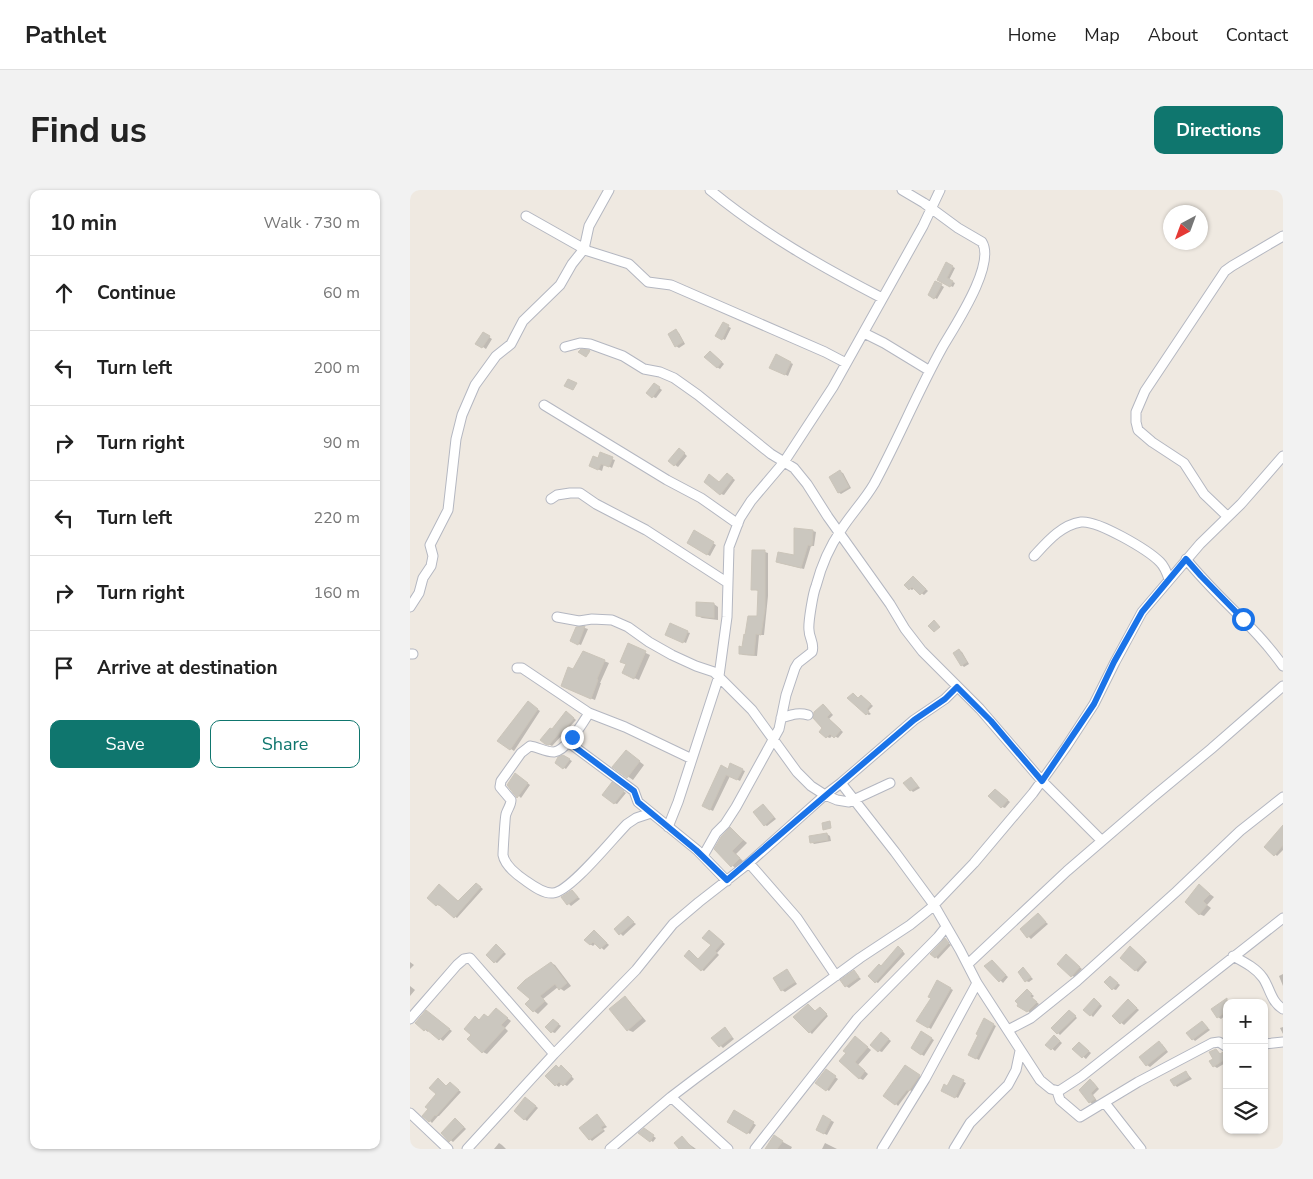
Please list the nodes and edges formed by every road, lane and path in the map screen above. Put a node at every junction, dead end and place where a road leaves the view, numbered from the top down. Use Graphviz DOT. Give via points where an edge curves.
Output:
graph roads {
  1 [pos="609,190"];
  2 [pos="710,190"];
  3 [pos="902,190"];
  4 [pos="940,190"];
  5 [pos="931,208"];
  6 [pos="526,216"];
  7 [pos="1283,236"];
  8 [pos="584,249"];
  9 [pos="882,298"];
  10 [pos="864,333"];
  11 [pos="565,347"];
  12 [pos="846,363"];
  13 [pos="930,371"];
  14 [pos="544,405"];
  15 [pos="1283,456"];
  16 [pos="784,462"];
  17 [pos="551,499"];
  18 [pos="1227,516"];
  19 [pos="738,524"];
  20 [pos="839,532"];
  21 [pos="1034,556"];
  22 [pos="1186,559"];
  23 [pos="1169,579"];
  24 [pos="728,583"];
  25 [pos="410,607"];
  26 [pos="557,617"];
  27 [pos="1283,666"];
  28 [pos="517,668"];
  29 [pos="719,676"];
  30 [pos="1283,686"];
  31 [pos="957,687"];
  32 [pos="589,713"];
  33 [pos="808,715"];
  34 [pos="781,718"];
  35 [pos="773,738"];
  36 [pos="568,742"];
  37 [pos="692,759"];
  38 [pos="1042,781"];
  39 [pos="841,783"];
  40 [pos="890,783"];
  41 [pos="825,795"];
  42 [pos="1283,797"];
  43 [pos="854,800"];
  44 [pos="651,813"];
  45 [pos="668,827"];
  46 [pos="1102,841"];
  47 [pos="703,856"];
  48 [pos="749,863"];
  49 [pos="727,880"];
  50 [pos="934,905"];
  51 [pos="1283,918"];
  52 [pos="946,926"];
  53 [pos="1233,956"];
  54 [pos="968,964"];
  55 [pos="836,976"];
  56 [pos="977,983"];
  57 [pos="1283,1009"];
  58 [pos="410,1019"];
  59 [pos="1008,1030"];
  60 [pos="1283,1042"];
  61 [pos="1223,1044"];
  62 [pos="1268,1044"];
  63 [pos="1020,1051"];
  64 [pos="554,1054"];
  65 [pos="1057,1091"];
  66 [pos="671,1097"];
  67 [pos="1105,1102"];
  68 [pos="410,1114"];
  69 [pos="448,1149"];
  70 [pos="467,1149"];
  71 [pos="610,1149"];
  72 [pos="728,1149"];
  73 [pos="755,1149"];
  74 [pos="882,1149"];
  75 [pos="954,1149"];
  76 [pos="1141,1149"];
  1 -- 8 [label="street" via="589,226"];
  2 -- 9 [label="street" via="791,247"];
  3 -- 5 [label="street"];
  4 -- 5 [label="street"];
  5 -- 9 [label="street"];
  5 -- 13 [label="street" via="984,244 985,252 975,289"];
  6 -- 8 [label="street"];
  7 -- 18 [label="street" via="1225,272 1145,391 1136,412 1138,430 1184,463 1204,494"];
  8 -- 12 [label="street" via="629,264 648,282 671,284"];
  8 -- 25 [label="street" via="557,289 523,321 512,344 496,356 475,385 456,439 448,510 430,544 431,566"];
  9 -- 10 [label="street"];
  10 -- 12 [label="street"];
  10 -- 13 [label="street"];
  11 -- 16 [label="street" via="590,344 623,356 644,369 667,375 689,388"];
  12 -- 16 [label="street"];
  13 -- 20 [label="street" via="873,484"];
  14 -- 19 [label="street" via="707,502"];
  15 -- 18 [label="street"];
  16 -- 19 [label="street" via="751,501"];
  16 -- 20 [label="street" via="801,476"];
  17 -- 24 [label="street" via="570,492 580,493 646,530"];
  18 -- 22 [label="street"];
  19 -- 24 [label="street" via="729,547"];
  20 -- 31 [label="street" via="913,639"];
  20 -- 34 [label="street" via="814,590 809,630 813,651 795,668"];
  21 -- 23 [label="street" via="1059,532 1083,522 1110,530 1154,557"];
  22 -- 23 [label="street"];
  22 -- 27 [label="street"];
  23 -- 38 [label="street" via="1142,612 1094,704"];
  24 -- 29 [label="street"];
  26 -- 29 [label="street" via="579,622 600,618 615,621 672,655"];
  28 -- 32 [label="street" via="522,668"];
  29 -- 35 [label="street" via="752,710"];
  29 -- 37 [label="street"];
  30 -- 46 [label="street"];
  31 -- 38 [label="street"];
  31 -- 39 [label="street"];
  32 -- 36 [label="street"];
  32 -- 37 [label="street"];
  33 -- 34 [label="street" via="801,713"];
  34 -- 35 [label="street"];
  35 -- 41 [label="street" via="797,772"];
  35 -- 47 [label="street" via="736,807"];
  36 -- 44 [label="street" via="634,791 636,800"];
  36 -- 44 [label="street" via="554,752 530,746 501,781 500,787 511,803 505,818 504,857 515,872 550,894 560,892 627,824"];
  37 -- 45 [label="street"];
  38 -- 46 [label="street"];
  38 -- 50 [label="street" via="980,856"];
  39 -- 41 [label="street"];
  39 -- 43 [label="street"];
  40 -- 43 [label="street"];
  41 -- 43 [label="street" via="843,802"];
  41 -- 48 [label="street"];
  42 -- 59 [label="street" via="1234,836 1088,971 1031,1018"];
  43 -- 50 [label="street"];
  44 -- 45 [label="street"];
  45 -- 47 [label="street"];
  46 -- 54 [label="street"];
  47 -- 49 [label="street"];
  48 -- 49 [label="street"];
  48 -- 55 [label="street" via="797,918"];
  49 -- 64 [label="street" via="673,924 636,970"];
  50 -- 52 [label="street"];
  50 -- 55 [label="street" via="910,926"];
  51 -- 53 [label="street"];
  52 -- 54 [label="street"];
  52 -- 73 [label="street" via="857,1019"];
  53 -- 57 [label="street" via="1257,972 1276,1004"];
  53 -- 65 [label="street" via="1082,1076"];
  54 -- 56 [label="street"];
  55 -- 66 [label="street"];
  56 -- 59 [label="street"];
  56 -- 74 [label="street" via="925,1079"];
  58 -- 64 [label="street" via="457,965 470,958"];
  59 -- 63 [label="street"];
  60 -- 62 [label="street"];
  61 -- 67 [label="street" via="1212,1043"];
  63 -- 65 [label="street" via="1040,1080"];
  63 -- 75 [label="street" via="1016,1070 1008,1085 970,1123"];
  64 -- 70 [label="street"];
  65 -- 67 [label="street" via="1060,1100 1080,1117"];
  66 -- 71 [label="street"];
  66 -- 72 [label="street"];
  67 -- 76 [label="street"];
  68 -- 69 [label="street"];
}
